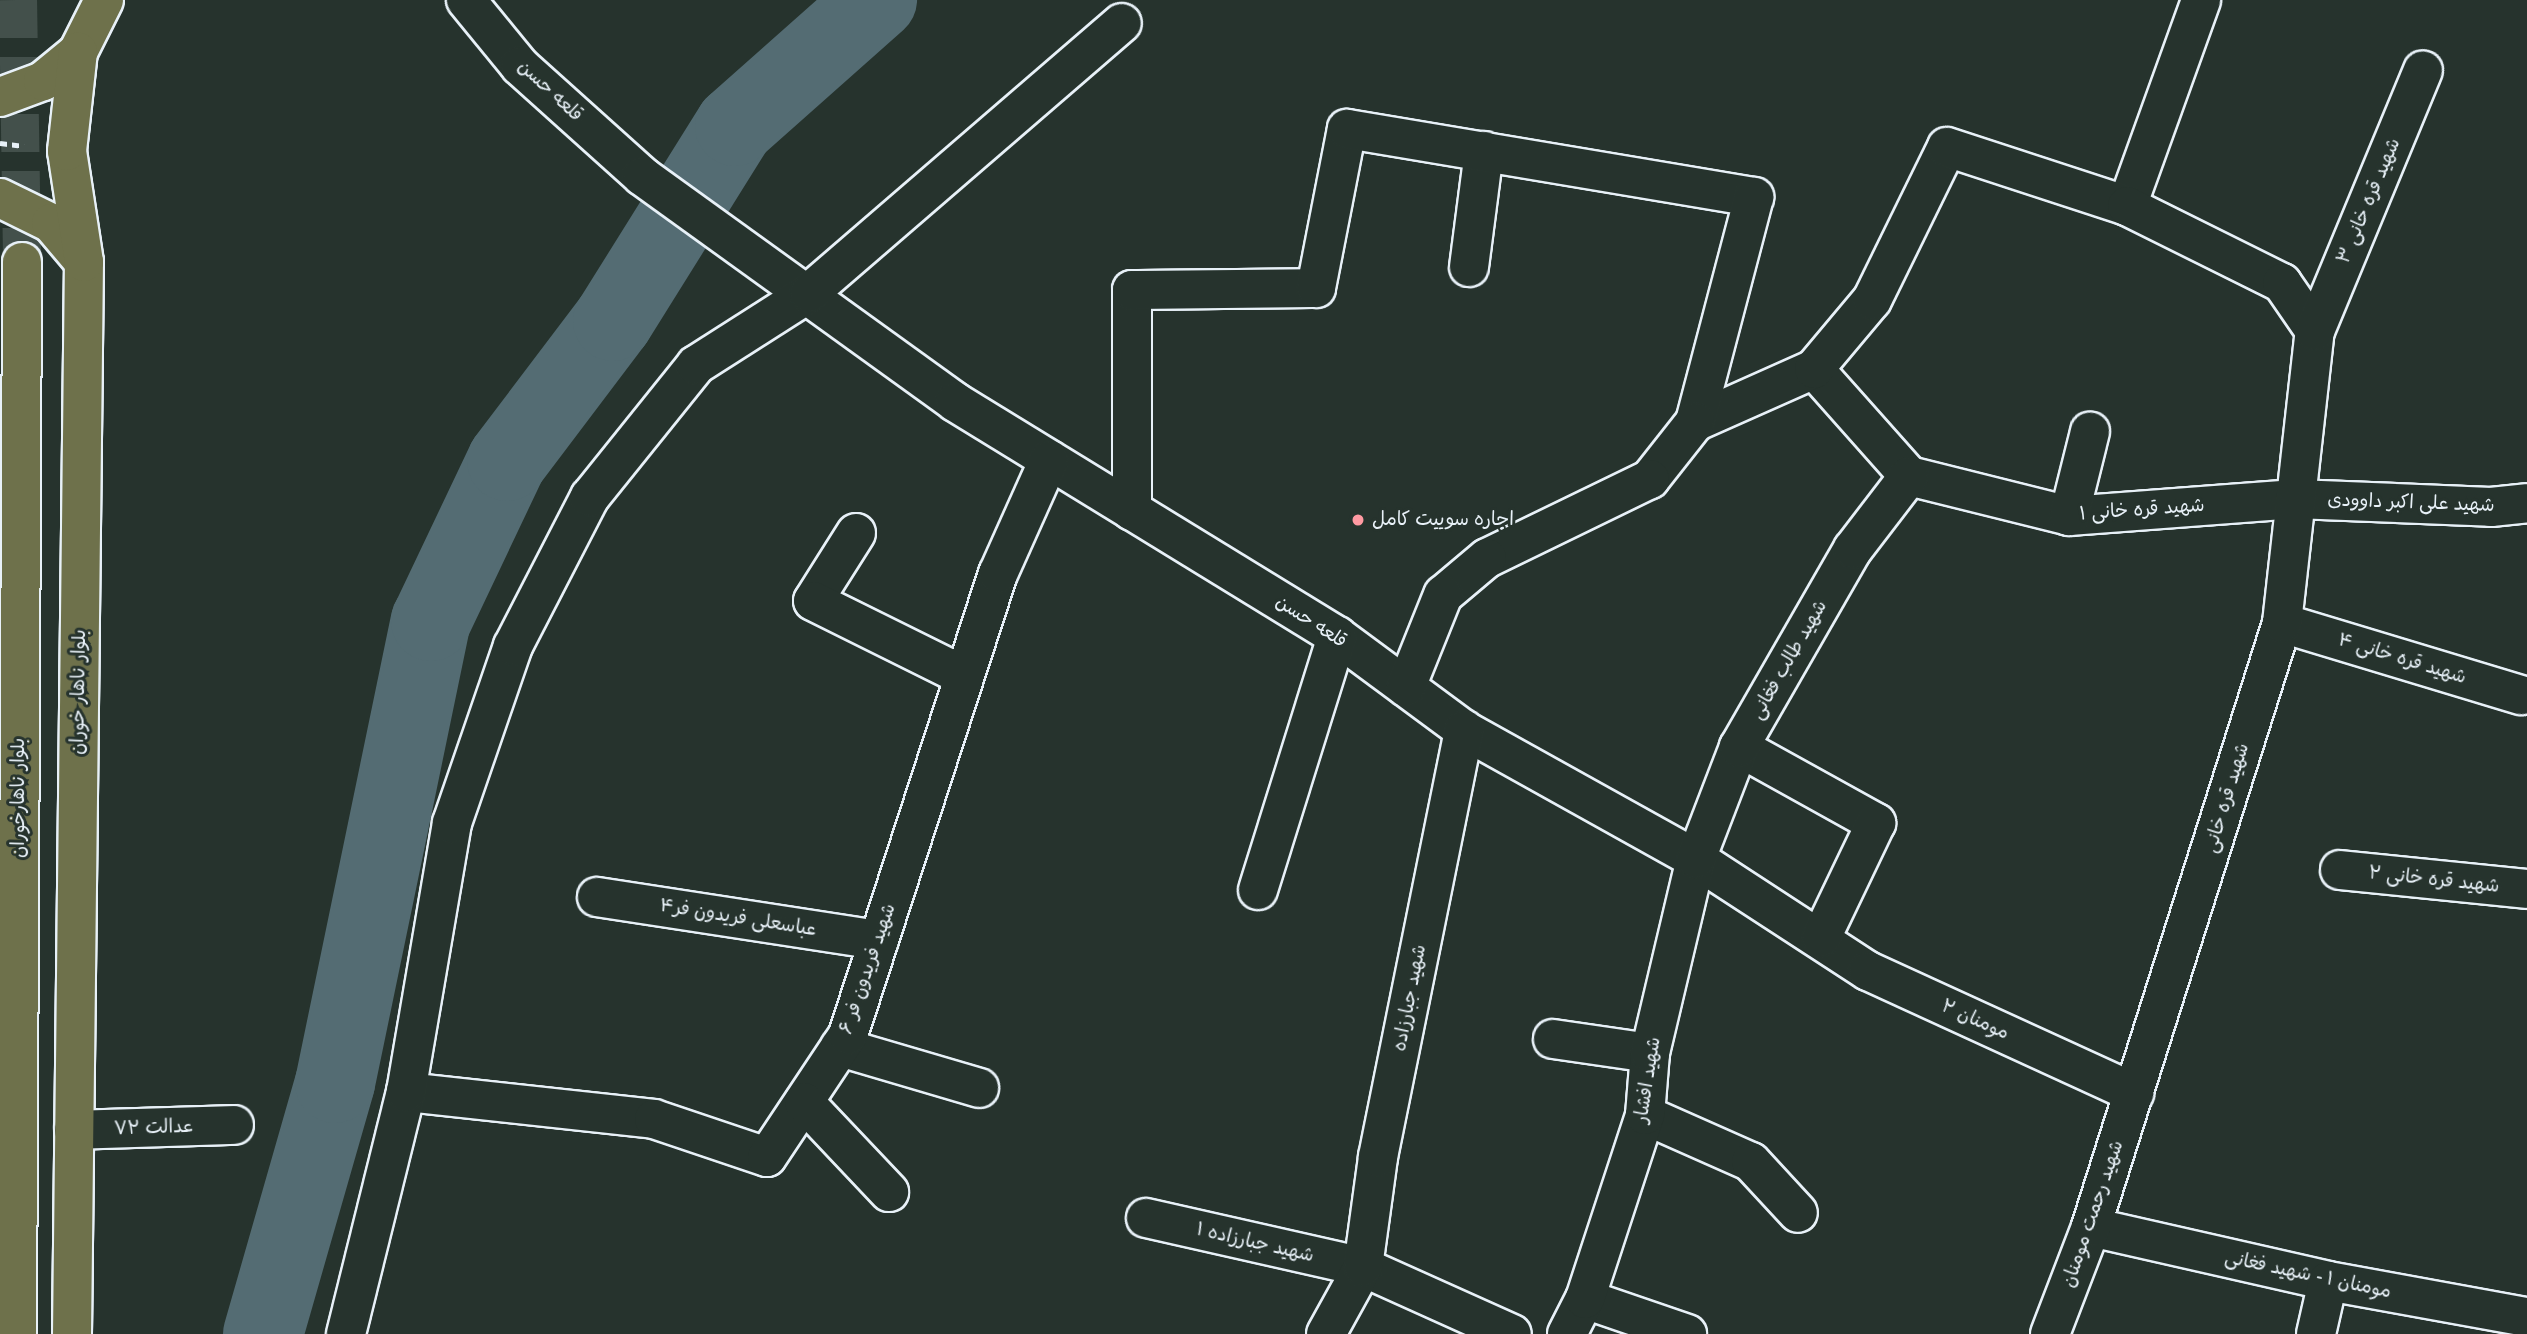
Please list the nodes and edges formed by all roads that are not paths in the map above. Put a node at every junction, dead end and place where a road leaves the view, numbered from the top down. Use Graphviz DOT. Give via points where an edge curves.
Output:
graph roads {
  1 [pos="104,0"];
  2 [pos="466,0"];
  3 [pos="2201,0"];
  4 [pos="1122,23"];
  5 [pos="78,52"];
  6 [pos="2423,71"];
  7 [pos="0,97"];
  8 [pos="1484,151"];
  9 [pos="0,198"];
  10 [pos="2127,205"];
  11 [pos="22,262"];
  12 [pos="84,262"];
  13 [pos="1469,267"];
  14 [pos="809,293"];
  15 [pos="2315,331"];
  16 [pos="1814,369"];
  17 [pos="1695,422"];
  18 [pos="2090,432"];
  19 [pos="1049,460"];
  20 [pos="1909,475"];
  21 [pos="2295,499"];
  22 [pos="2527,503"];
  23 [pos="1132,511"];
  24 [pos="2069,516"];
  25 [pos="856,533"];
  26 [pos="2282,623"];
  27 [pos="1337,636"];
  28 [pos="964,676"];
  29 [pos="1406,687"];
  30 [pos="2521,695"];
  31 [pos="1464,730"];
  32 [pos="1739,747"];
  33 [pos="1696,859"];
  34 [pos="2340,870"];
  35 [pos="2527,889"];
  36 [pos="1258,890"];
  37 [pos="597,897"];
  38 [pos="1821,938"];
  39 [pos="879,940"];
  40 [pos="1553,1039"];
  41 [pos="840,1047"];
  42 [pos="1650,1053"];
  43 [pos="979,1088"];
  44 [pos="406,1092"];
  45 [pos="2134,1093"];
  46 [pos="804,1102"];
  47 [pos="1645,1115"];
  48 [pos="234,1125"];
  49 [pos="74,1130"];
  50 [pos="889,1192"];
  51 [pos="1798,1213"];
  52 [pos="1146,1218"];
  53 [pos="2091,1227"];
  54 [pos="1363,1267"];
  55 [pos="2328,1281"];
  56 [pos="1585,1299"];
  57 [pos="2527,1317"];
  58 [pos="17,1334"];
  59 [pos="72,1334"];
  60 [pos="346,1334"];
  61 [pos="1326,1334"];
  62 [pos="1512,1334"];
  63 [pos="1567,1334"];
  64 [pos="1686,1334"];
  65 [pos="2050,1334"];
  66 [pos="2316,1334"];
  1 -- 5 [label="main road"];
  2 -- 14 [label="street, قلعه حسن" via="520,66 642,176"];
  3 -- 10 [label="street"];
  4 -- 14 [label="street"];
  5 -- 7 [label="main road" via="43,81"];
  5 -- 12 [label="main road, بلوار ناهار خوران" via="67,151"];
  6 -- 15 [label="street, شهید قره خانی ۳"];
  8 -- 13 [label="street"];
  8 -- 17 [label="street" via="1754,197"];
  8 -- 23 [label="street" via="1347,129 1316,288 1132,290"];
  9 -- 12 [label="main road" via="51,223"];
  10 -- 15 [label="street" via="2282,283"];
  10 -- 16 [label="street" via="1947,148 1872,300"];
  11 -- 58 [label="main road, بلوار ناهارخوران"];
  12 -- 49 [label="main road, بلوار ناهار خوران"];
  14 -- 19 [label="street, قلعه حسن" via="955,402"];
  14 -- 44 [label="street" via="696,365 590,497 513,646 452,823"];
  15 -- 21 [label="street, شهید قره خانی ۳"];
  16 -- 17 [label="street"];
  16 -- 20 [label="street"];
  17 -- 29 [label="street" via="1650,479 1486,558 1443,595"];
  18 -- 24 [label="street"];
  19 -- 23 [label="street, قلعه حسن"];
  19 -- 28 [label="street, شهید فریدون فر ۶" via="998,574"];
  20 -- 24 [label="street, ۱ شهید قره خانی"];
  20 -- 32 [label="street, شهید طالب فغانی" via="1853,549"];
  21 -- 22 [label="street, شهید علی اکبر داوودی" via="2491,507"];
  21 -- 24 [label="street, ۱ شهید قره خانی"];
  21 -- 26 [label="street, شهید قره خانی"];
  23 -- 27 [label="street, قلعه حسن"];
  25 -- 28 [label="street" via="813,601"];
  26 -- 30 [label="street, ۴ شهید قره خانی"];
  26 -- 45 [label="street, شهید قره خانی"];
  27 -- 29 [label="street, قلعه حسن"];
  27 -- 36 [label="street"];
  28 -- 39 [label="street, شهید فریدون فر ۶"];
  29 -- 31 [label="street, قلعه حسن"];
  31 -- 33 [label="street, قلعه حسن"];
  31 -- 54 [label="street, شهید جبارزاده" via="1378,1157"];
  32 -- 33 [label="street, شهید طالب فغانی"];
  32 -- 38 [label="street" via="1876,823"];
  33 -- 38 [label="street, قلعه حسن"];
  33 -- 42 [label="street, شهید افشار"];
  34 -- 35 [label="street, ۲ شهید قره خانی"];
  37 -- 39 [label="street, عباسعلی فریدون فر۴"];
  38 -- 45 [label="street, ۲ مومنان" via="1868,971"];
  39 -- 41 [label="street, شهید فریدون فر ۶"];
  40 -- 42 [label="street"];
  41 -- 43 [label="street"];
  41 -- 46 [label="street, شهید فریدون فر ۶"];
  42 -- 47 [label="street, شهید افشار"];
  44 -- 46 [label="street, شهید فریدون فر ۶" via="654,1119 767,1157"];
  44 -- 60 [label="street"];
  45 -- 53 [label="street, شهید رحمت مومنان"];
  46 -- 50 [label="street"];
  47 -- 51 [label="street" via="1751,1162"];
  47 -- 56 [label="street, شهید افشار"];
  48 -- 49 [label="street, ۷۲ عدالت"];
  49 -- 59 [label="main road, بلوار ناهار خوران"];
  52 -- 54 [label="street, ۱ شهید جبارزاده"];
  53 -- 55 [label="street, مومنان ۱ - شهید فغانی"];
  53 -- 65 [label="street, شهید رحمت مومنان"];
  54 -- 61 [label="street"];
  54 -- 62 [label="street, ۱ شهید جبارزاده"];
  55 -- 57 [label="street, مومنان ۱ - شهید فغانی"];
  55 -- 66 [label="street"];
  56 -- 63 [label="street, شهید افشار"];
  56 -- 64 [label="street"];
}
